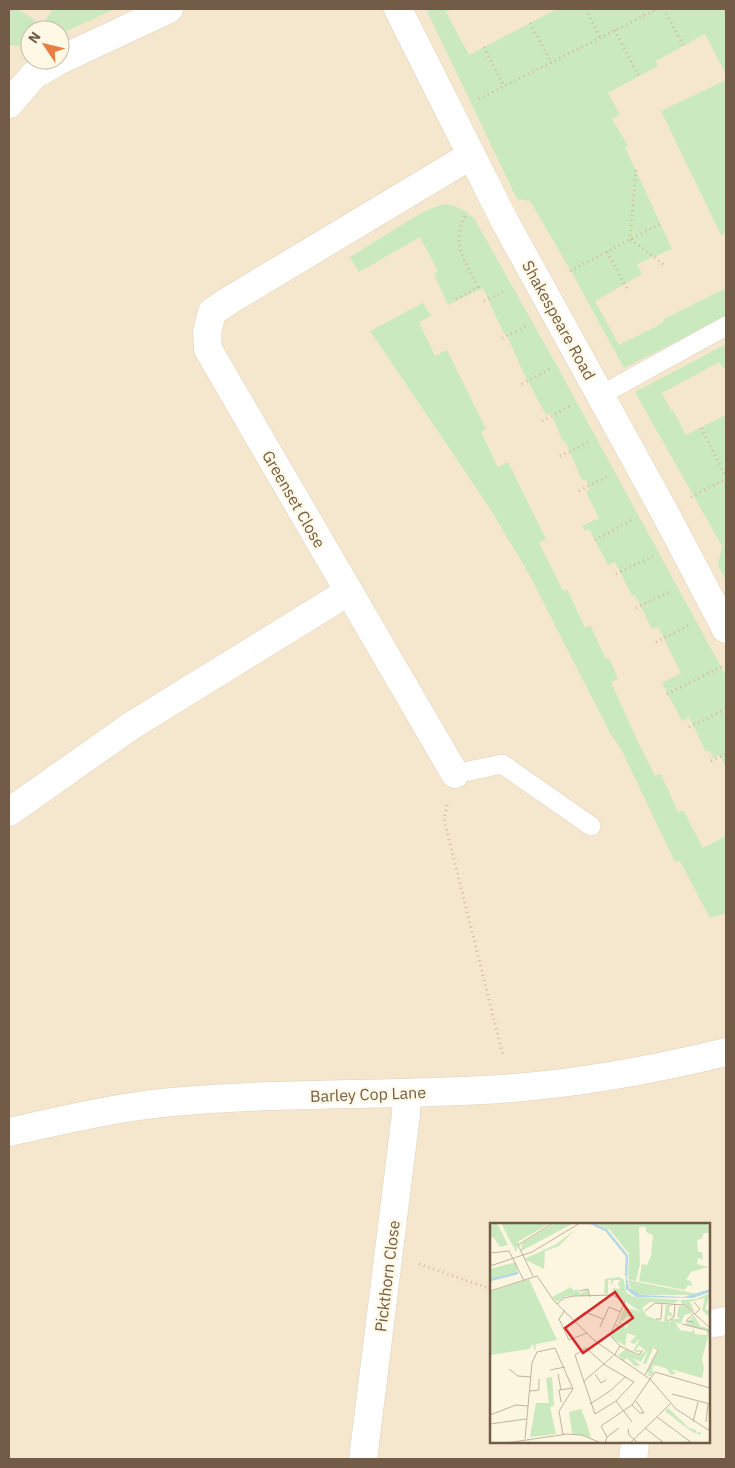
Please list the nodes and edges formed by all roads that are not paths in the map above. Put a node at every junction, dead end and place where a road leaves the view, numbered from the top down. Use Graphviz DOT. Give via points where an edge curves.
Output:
graph roads {
  1 [pos="169,9"];
  2 [pos="398,9"];
  3 [pos="70,55"];
  4 [pos="43,70"];
  5 [pos="13,92"];
  6 [pos="470,156"];
  7 [pos="726,326"];
  8 [pos="601,395"];
  9 [pos="348,592"];
  10 [pos="726,629"];
  11 [pos="455,774"];
  12 [pos="9,812"];
  13 [pos="591,826"];
  14 [pos="726,1052"];
  15 [pos="407,1093"];
  16 [pos="9,1132"];
  17 [pos="726,1321"];
  18 [pos="710,1324"];
  19 [pos="635,1443"];
  20 [pos="363,1459"];
  21 [pos="633,1459"];
  1 -- 3 [label="street"];
  2 -- 6 [label="street, Shakespeare Road"];
  4 -- 5 [label="street"];
  6 -- 8 [label="street, Shakespeare Road"];
  6 -- 9 [label="street, Greenset Close" via="212,312 207,332 208,349"];
  7 -- 8 [label="lane"];
  8 -- 10 [label="street, Shakespeare Road"];
  9 -- 11 [label="street"];
  9 -- 12 [label="street" via="131,726"];
  11 -- 13 [label="lane" via="502,764"];
  14 -- 15 [label="street, Barley Cop Lane" via="606,1078 501,1089"];
  15 -- 16 [label="street, Barley Cop Lane" via="170,1102"];
  15 -- 20 [label="street, Pickthorn Close"];
  17 -- 18 [label="street"];
  19 -- 21 [label="street"];
}
